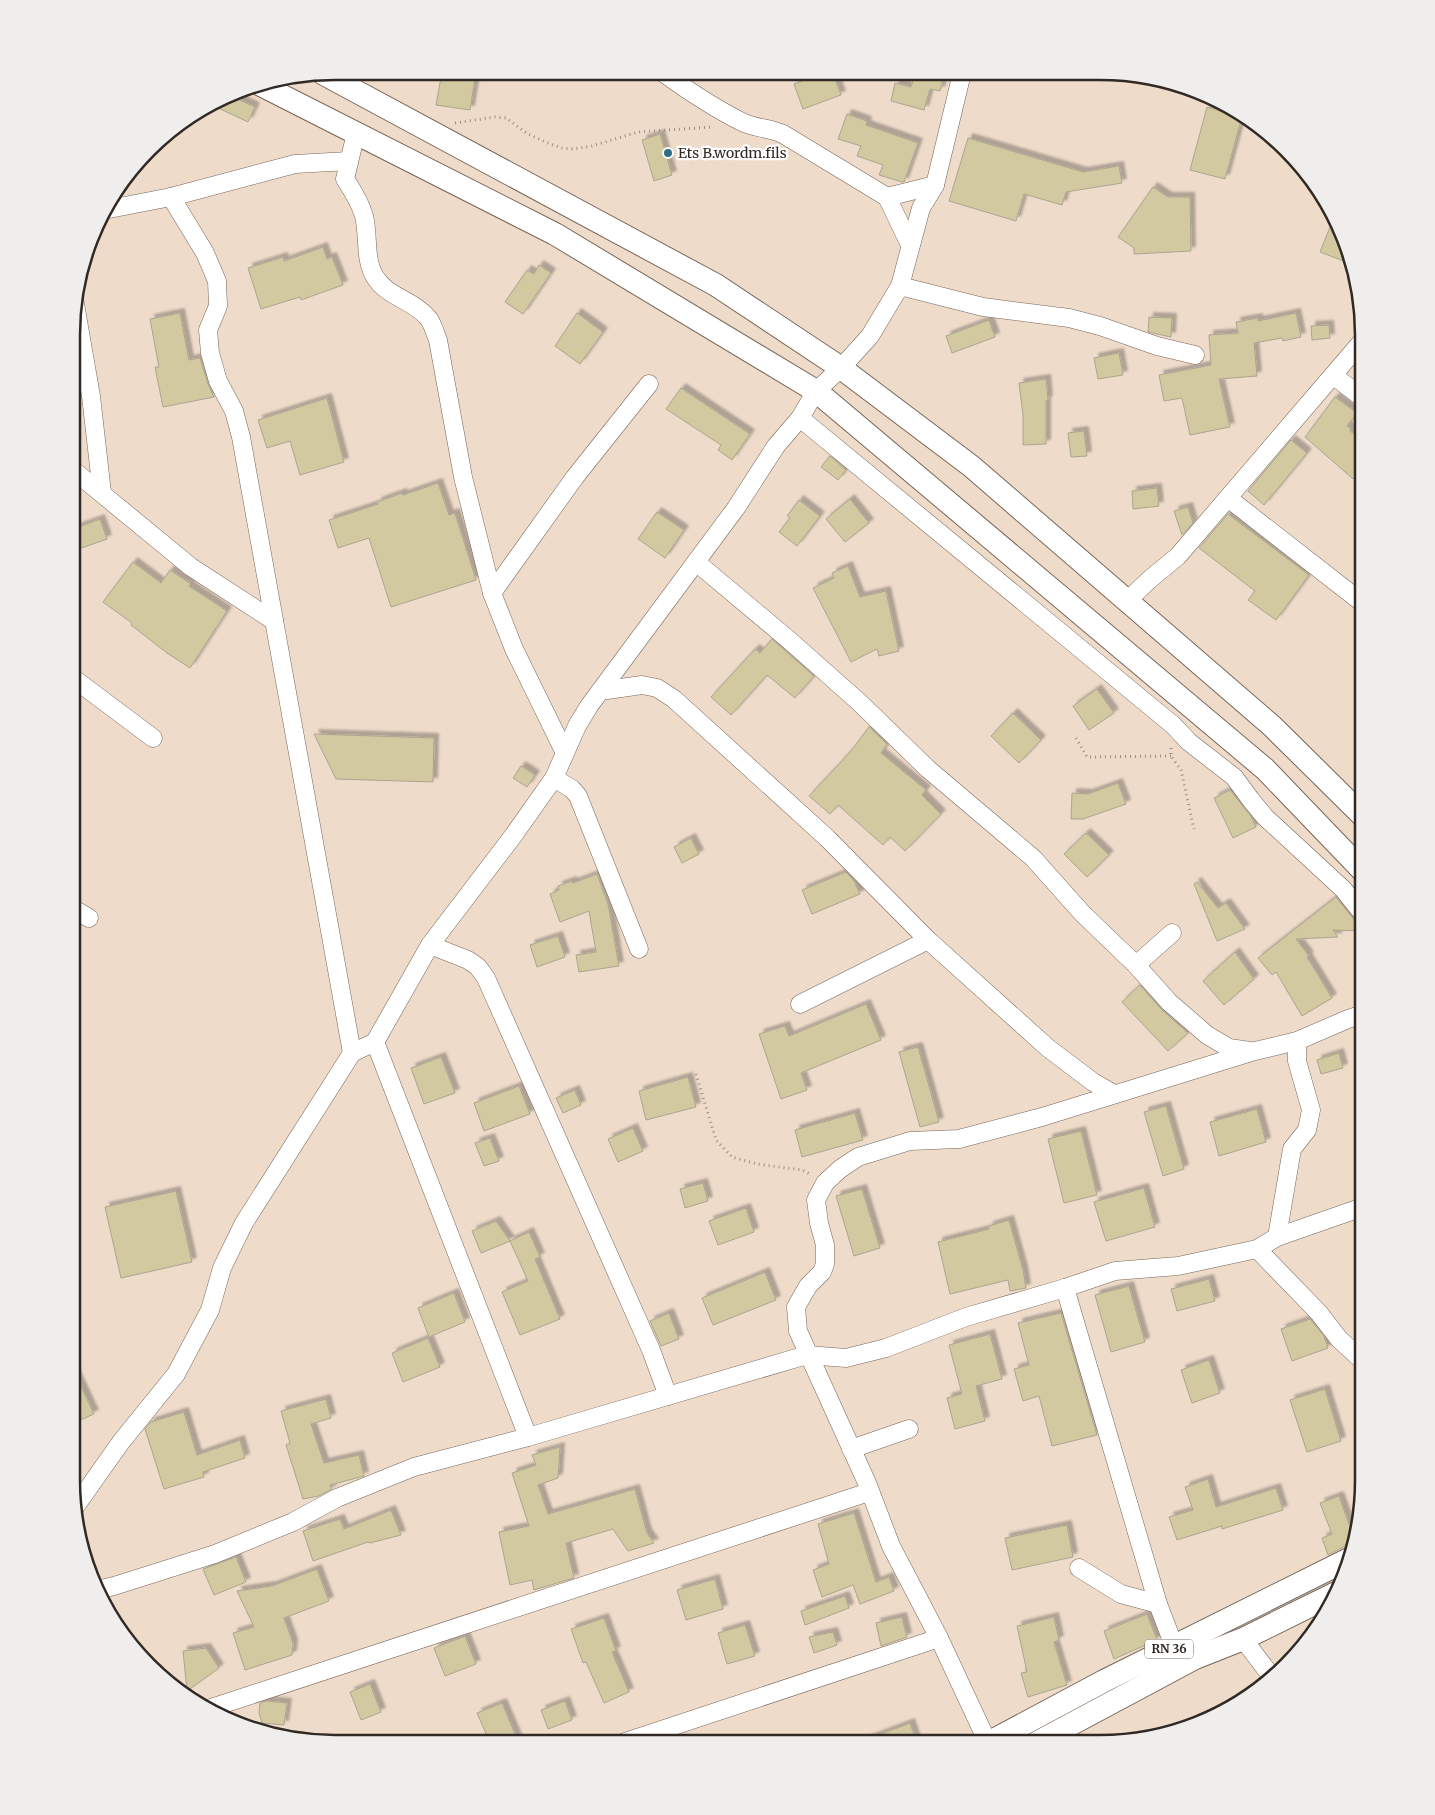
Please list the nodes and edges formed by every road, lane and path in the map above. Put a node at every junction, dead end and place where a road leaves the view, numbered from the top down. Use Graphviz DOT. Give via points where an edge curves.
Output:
graph roads {
  1 [pos="335,80"];
  2 [pos="674,80"];
  3 [pos="960,80"];
  4 [pos="269,89"];
  5 [pos="743,123"];
  6 [pos="428,130"];
  7 [pos="356,132"];
  8 [pos="349,161"];
  9 [pos="935,185"];
  10 [pos="171,197"];
  11 [pos="886,197"];
  12 [pos="113,208"];
  13 [pos="910,245"];
  14 [pos="900,286"];
  15 [pos="1355,351"];
  16 [pos="1195,355"];
  17 [pos="80,360"];
  18 [pos="842,368"];
  19 [pos="1334,376"];
  20 [pos="649,384"];
  21 [pos="816,391"];
  22 [pos="1355,392"];
  23 [pos="800,418"];
  24 [pos="80,476"];
  25 [pos="102,493"];
  26 [pos="1228,498"];
  27 [pos="696,562"];
  28 [pos="492,593"];
  29 [pos="1355,597"];
  30 [pos="1127,601"];
  31 [pos="274,621"];
  32 [pos="80,683"];
  33 [pos="600,691"];
  34 [pos="1173,725"];
  35 [pos="153,738"];
  36 [pos="1076,738"];
  37 [pos="565,753"];
  38 [pos="1171,756"];
  39 [pos="554,778"];
  40 [pos="1355,808"];
  41 [pos="1194,829"];
  42 [pos="1355,862"];
  43 [pos="1355,903"];
  44 [pos="80,913"];
  45 [pos="89,918"];
  46 [pos="1172,933"];
  47 [pos="928,940"];
  48 [pos="430,945"];
  49 [pos="639,949"];
  50 [pos="1136,965"];
  51 [pos="800,1004"];
  52 [pos="1355,1017"];
  53 [pos="1297,1041"];
  54 [pos="374,1042"];
  55 [pos="1255,1051"];
  56 [pos="352,1053"];
  57 [pos="696,1074"];
  58 [pos="1114,1094"];
  59 [pos="825,1183"];
  60 [pos="1355,1210"];
  61 [pos="1277,1237"];
  62 [pos="1257,1249"];
  63 [pos="1065,1288"];
  64 [pos="1355,1353"];
  65 [pos="807,1355"];
  66 [pos="668,1396"];
  67 [pos="909,1429"];
  68 [pos="528,1437"];
  69 [pos="851,1449"];
  70 [pos="869,1492"];
  71 [pos="81,1498"];
  72 [pos="1341,1563"];
  73 [pos="1079,1568"];
  74 [pos="104,1588"];
  75 [pos="1326,1598"];
  76 [pos="1158,1604"];
  77 [pos="938,1638"];
  78 [pos="1243,1639"];
  79 [pos="1174,1646"];
  80 [pos="1268,1672"];
  81 [pos="217,1706"];
  82 [pos="646,1735"];
  83 [pos="984,1735"];
  84 [pos="1003,1735"];
  85 [pos="1051,1735"];
  1 -- 6 [label="main road"];
  2 -- 5 [label="street"];
  3 -- 9 [label="street"];
  4 -- 7 [label="main road"];
  5 -- 6 [label="path" via="638,132 573,149 550,144 528,134 506,118 461,121"];
  5 -- 11 [label="street" via="783,134"];
  6 -- 18 [label="main road" via="716,285"];
  7 -- 8 [label="street"];
  7 -- 21 [label="main road" via="555,234"];
  8 -- 10 [label="street" via="295,164"];
  8 -- 28 [label="street" via="345,179 356,195 364,217 374,277 388,291 409,302 429,319 438,340 463,477"];
  9 -- 11 [label="street"];
  9 -- 13 [label="street" via="921,208"];
  10 -- 12 [label="street"];
  10 -- 31 [label="street" via="205,253 217,281 218,306 208,330 210,353 241,437"];
  11 -- 13 [label="street"];
  13 -- 14 [label="street"];
  14 -- 16 [label="street" via="983,308 1069,318"];
  14 -- 18 [label="street" via="870,336"];
  15 -- 19 [label="street"];
  17 -- 25 [label="street" via="91,396"];
  18 -- 21 [label="street"];
  18 -- 30 [label="main road" via="970,466"];
  19 -- 22 [label="street"];
  19 -- 26 [label="street"];
  20 -- 28 [label="street" via="575,477"];
  21 -- 23 [label="street"];
  21 -- 42 [label="main road" via="1265,769"];
  23 -- 27 [label="street" via="776,446"];
  23 -- 34 [label="street"];
  24 -- 25 [label="street"];
  25 -- 31 [label="street" via="191,567"];
  26 -- 29 [label="street"];
  26 -- 30 [label="street" via="1178,556"];
  27 -- 33 [label="street"];
  27 -- 50 [label="street" via="860,702 928,769 1033,858 1082,913"];
  28 -- 37 [label="street" via="514,649"];
  30 -- 40 [label="main road" via="1272,726"];
  31 -- 56 [label="street"];
  32 -- 35 [label="street"];
  33 -- 37 [label="street" via="577,726"];
  33 -- 47 [label="street" via="642,685 657,688 674,699 827,838"];
  34 -- 38 [label="path"];
  34 -- 43 [label="street" via="1189,742 1234,777 1265,816"];
  36 -- 38 [label="path" via="1086,757"];
  37 -- 39 [label="street"];
  38 -- 41 [label="path" via="1181,770"];
  39 -- 48 [label="street"];
  39 -- 49 [label="street" via="578,796"];
  44 -- 45 [label="street"];
  46 -- 50 [label="street"];
  47 -- 51 [label="street"];
  47 -- 58 [label="street" via="1048,1048"];
  48 -- 54 [label="street"];
  48 -- 66 [label="street" via="468,960 486,978"];
  50 -- 55 [label="street" via="1207,1035 1229,1048"];
  52 -- 53 [label="street"];
  53 -- 55 [label="street"];
  53 -- 61 [label="street" via="1297,1061 1311,1110 1306,1130 1292,1150"];
  54 -- 56 [label="street"];
  54 -- 68 [label="street"];
  55 -- 58 [label="street"];
  56 -- 71 [label="street" via="244,1223 222,1268 210,1310 176,1374"];
  57 -- 59 [label="path" via="716,1140 732,1157 802,1170"];
  58 -- 59 [label="street" via="959,1140 910,1141 858,1157"];
  59 -- 65 [label="street" via="816,1200 818,1224 825,1245 825,1264 796,1307 798,1331"];
  60 -- 61 [label="street"];
  61 -- 62 [label="street"];
  62 -- 63 [label="street" via="1178,1266 1115,1271"];
  62 -- 64 [label="street"];
  63 -- 65 [label="street" via="966,1317 886,1348 846,1358"];
  63 -- 76 [label="street"];
  65 -- 66 [label="street"];
  65 -- 69 [label="street"];
  66 -- 68 [label="street"];
  67 -- 69 [label="street"];
  68 -- 74 [label="street" via="414,1468 337,1498 293,1522 215,1554"];
  69 -- 70 [label="street"];
  70 -- 77 [label="street" via="891,1546"];
  70 -- 81 [label="street"];
  72 -- 79 [label="main road, RN 36"];
  73 -- 76 [label="street" via="1121,1594"];
  75 -- 78 [label="main road, RN 36"];
  76 -- 79 [label="street"];
  77 -- 82 [label="street"];
  77 -- 83 [label="street"];
  78 -- 80 [label="street"];
  78 -- 85 [label="main road, RN 36" via="1195,1658"];
  79 -- 84 [label="main road, RN 36"];
}
